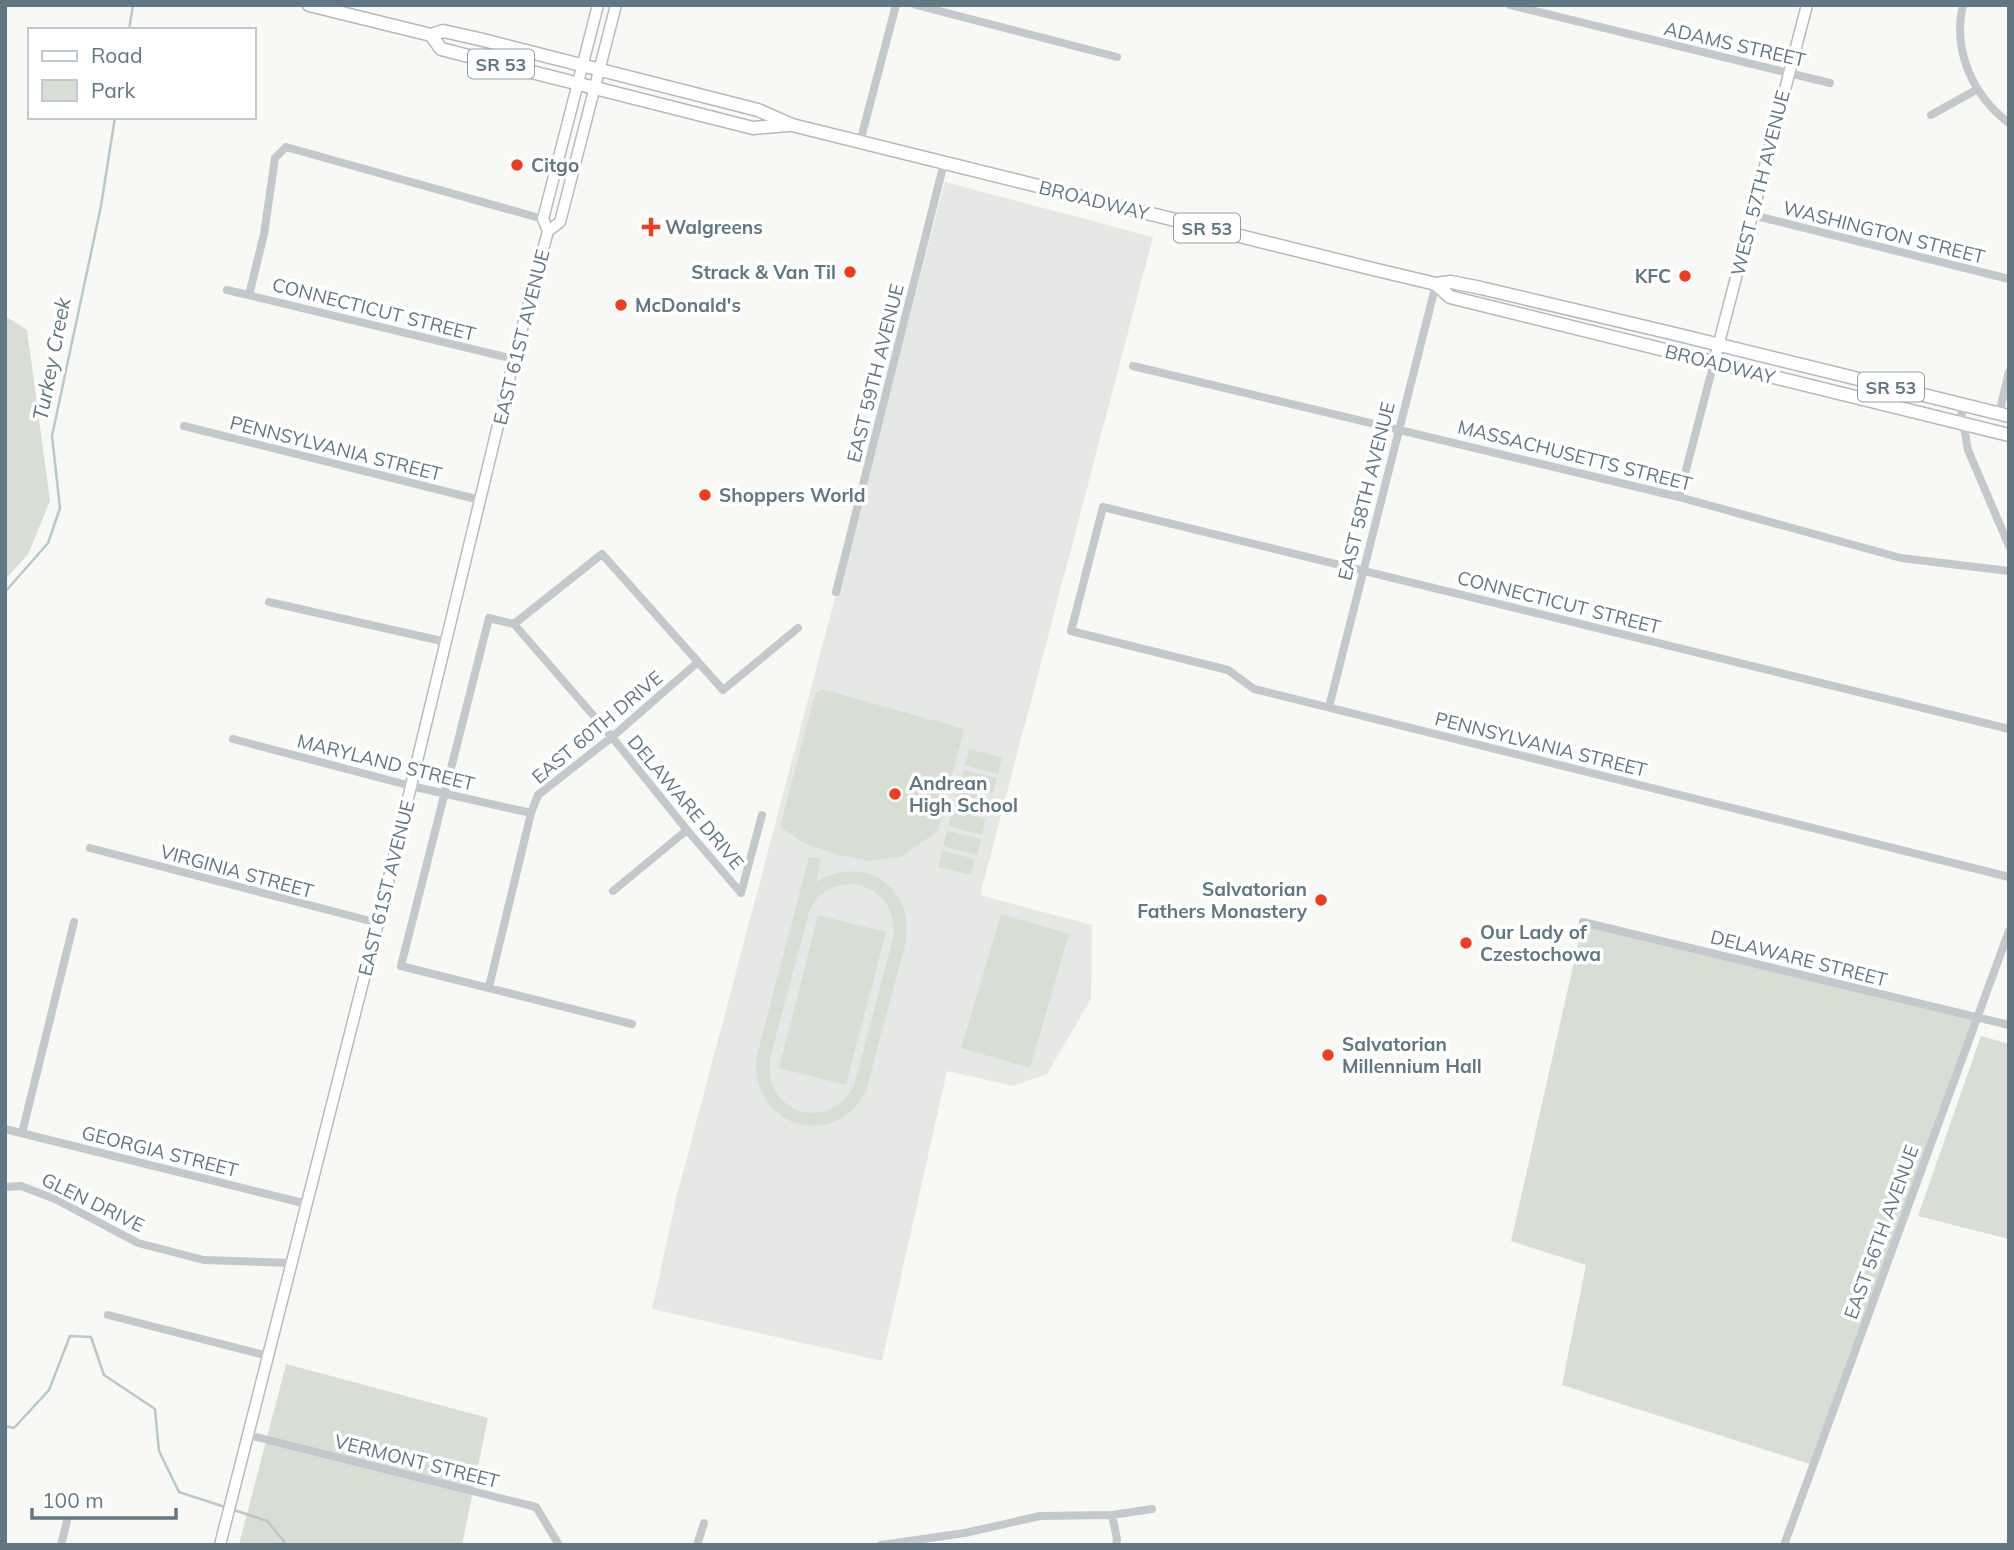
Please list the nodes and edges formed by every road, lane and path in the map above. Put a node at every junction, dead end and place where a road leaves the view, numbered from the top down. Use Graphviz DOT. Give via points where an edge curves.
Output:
graph roads {
  1 [pos="310,5"];
  2 [pos="598,5"];
  3 [pos="616,5"];
  4 [pos="896,5"];
  5 [pos="916,5"];
  6 [pos="1510,5"];
  7 [pos="1807,5"];
  8 [pos="1963,5"];
  9 [pos="431,35"];
  10 [pos="1117,57"];
  11 [pos="583,65"];
  12 [pos="599,69"];
  13 [pos="1788,74"];
  14 [pos="578,83"];
  15 [pos="1830,83"];
  16 [pos="594,87"];
  17 [pos="1976,90"];
  18 [pos="1931,115"];
  19 [pos="2009,123"];
  20 [pos="792,125"];
  21 [pos="860,142"];
  22 [pos="944,163"];
  23 [pos="1752,215"];
  24 [pos="543,219"];
  25 [pos="548,230"];
  26 [pos="2009,279"];
  27 [pos="1436,284"];
  28 [pos="227,290"];
  29 [pos="249,295"];
  30 [pos="1718,345"];
  31 [pos="514,359"];
  32 [pos="1714,362"];
  33 [pos="1133,366"];
  34 [pos="2009,372"];
  35 [pos="1961,404"];
  36 [pos="2004,415"];
  37 [pos="1962,422"];
  38 [pos="184,426"];
  39 [pos="1399,429"];
  40 [pos="2009,435"];
  41 [pos="1679,497"];
  42 [pos="480,500"];
  43 [pos="2009,546"];
  44 [pos="1362,570"];
  45 [pos="2009,572"];
  46 [pos="836,592"];
  47 [pos="269,602"];
  48 [pos="514,624"];
  49 [pos="798,628"];
  50 [pos="1071,631"];
  51 [pos="446,642"];
  52 [pos="698,662"];
  53 [pos="1329,707"];
  54 [pos="2009,729"];
  55 [pos="612,737"];
  56 [pos="233,739"];
  57 [pos="411,786"];
  58 [pos="444,793"];
  59 [pos="531,813"];
  60 [pos="762,815"];
  61 [pos="687,830"];
  62 [pos="90,848"];
  63 [pos="2009,877"];
  64 [pos="613,891"];
  65 [pos="74,922"];
  66 [pos="1583,922"];
  67 [pos="378,923"];
  68 [pos="2009,931"];
  69 [pos="489,987"];
  70 [pos="1976,1017"];
  71 [pos="632,1024"];
  72 [pos="2009,1025"];
  73 [pos="5,1129"];
  74 [pos="22,1133"];
  75 [pos="5,1187"];
  76 [pos="307,1204"];
  77 [pos="292,1263"];
  78 [pos="108,1315"];
  79 [pos="268,1356"];
  80 [pos="248,1435"];
  81 [pos="1152,1509"];
  82 [pos="1112,1515"];
  83 [pos="67,1521"];
  84 [pos="704,1523"];
  85 [pos="61,1545"];
  86 [pos="220,1545"];
  87 [pos="559,1545"];
  88 [pos="696,1545"];
  89 [pos="881,1545"];
  90 [pos="1116,1545"];
  91 [pos="1784,1545"];
  1 -- 9 [label="main road, BROADWAY / SR 53"];
  2 -- 11 [label="main road"];
  3 -- 12 [label="main road, EAST 61ST AVENUE"];
  4 -- 21 [label="street"];
  5 -- 10 [label="street"];
  6 -- 13 [label="street, ADAMS STREET"];
  7 -- 13 [label="main road, WEST 57TH AVENUE"];
  8 -- 17 [label="street" via="1958,24 1964,60"];
  9 -- 11 [label="main road, BROADWAY / SR 53" via="443,31"];
  9 -- 14 [label="main road, BROADWAY / SR 53" via="441,49"];
  11 -- 12 [label="main road, BROADWAY / SR 53"];
  11 -- 14 [label="main road"];
  12 -- 16 [label="main road, EAST 61ST AVENUE"];
  12 -- 20 [label="main road, BROADWAY / SR 53" via="758,110"];
  13 -- 15 [label="street, ADAMS STREET"];
  13 -- 23 [label="main road, WEST 57TH AVENUE"];
  14 -- 16 [label="main road, BROADWAY / SR 53"];
  14 -- 24 [label="main road"];
  16 -- 20 [label="main road, BROADWAY / SR 53" via="753,128"];
  16 -- 25 [label="main road, EAST 61ST AVENUE" via="560,222"];
  17 -- 18 [label="street"];
  17 -- 19 [label="street"];
  20 -- 21 [label="main road, BROADWAY / SR 53"];
  21 -- 22 [label="main road, BROADWAY / SR 53"];
  22 -- 27 [label="main road, BROADWAY / SR 53"];
  22 -- 46 [label="street, EAST 59TH AVENUE"];
  23 -- 26 [label="street, WASHINGTON STREET"];
  23 -- 30 [label="main road, WEST 57TH AVENUE"];
  24 -- 25 [label="main road, EAST 61ST AVENUE"];
  24 -- 29 [label="street" via="286,147 275,158"];
  25 -- 31 [label="main road, EAST 61ST AVENUE"];
  27 -- 30 [label="main road, BROADWAY / SR 53" via="1451,282"];
  27 -- 32 [label="main road, BROADWAY / SR 53" via="1450,297"];
  27 -- 39 [label="street, EAST 58TH AVENUE"];
  28 -- 29 [label="street, CONNECTICUT STREET"];
  29 -- 31 [label="street, CONNECTICUT STREET"];
  30 -- 32 [label="main road, WEST 57TH AVENUE"];
  30 -- 35 [label="main road, BROADWAY / SR 53"];
  31 -- 42 [label="main road, EAST 61ST AVENUE"];
  32 -- 37 [label="main road, BROADWAY / SR 53"];
  32 -- 41 [label="street"];
  33 -- 39 [label="street, MASSACHUSETTS STREET"];
  34 -- 36 [label="street"];
  35 -- 36 [label="main road, BROADWAY / SR 53"];
  35 -- 37 [label="street"];
  37 -- 40 [label="main road, BROADWAY / SR 53"];
  37 -- 43 [label="street" via="1968,450"];
  38 -- 42 [label="street, PENNSYLVANIA STREET"];
  39 -- 41 [label="street, MASSACHUSETTS STREET"];
  39 -- 44 [label="street, EAST 58TH AVENUE"];
  41 -- 45 [label="street, MASSACHUSETTS STREET" via="1901,558"];
  42 -- 51 [label="main road, EAST 61ST AVENUE"];
  44 -- 50 [label="street, CONNECTICUT STREET" via="1103,507"];
  44 -- 53 [label="street, EAST 58TH AVENUE"];
  44 -- 54 [label="street, CONNECTICUT STREET"];
  47 -- 51 [label="street"];
  48 -- 52 [label="street" via="602,554"];
  48 -- 55 [label="street, DELAWARE DRIVE"];
  48 -- 58 [label="street" via="489,618"];
  49 -- 52 [label="street" via="723,690"];
  50 -- 53 [label="street, PENNSYLVANIA STREET" via="1228,670 1254,689"];
  51 -- 57 [label="main road, EAST 61ST AVENUE"];
  52 -- 55 [label="street, EAST 60TH DRIVE"];
  53 -- 63 [label="street, PENNSYLVANIA STREET"];
  55 -- 59 [label="street, EAST 60TH DRIVE" via="538,796"];
  55 -- 61 [label="street, DELAWARE DRIVE"];
  56 -- 57 [label="street, MARYLAND STREET"];
  57 -- 58 [label="street, MARYLAND STREET"];
  57 -- 67 [label="main road, EAST 61ST AVENUE"];
  58 -- 59 [label="street, MARYLAND STREET"];
  58 -- 69 [label="street" via="401,966"];
  59 -- 69 [label="street, EAST 60TH DRIVE"];
  60 -- 61 [label="street, DELAWARE DRIVE" via="741,893"];
  61 -- 64 [label="street"];
  62 -- 67 [label="street, VIRGINIA STREET"];
  65 -- 74 [label="street"];
  66 -- 70 [label="street, DELAWARE STREET"];
  67 -- 76 [label="main road, EAST 61ST AVENUE"];
  68 -- 70 [label="street, EAST 56TH AVENUE"];
  69 -- 71 [label="street"];
  70 -- 72 [label="street, DELAWARE STREET"];
  70 -- 91 [label="street, EAST 56TH AVENUE"];
  73 -- 74 [label="street, GEORGIA STREET"];
  74 -- 76 [label="street, GEORGIA STREET"];
  75 -- 77 [label="street, GLEN DRIVE" via="21,1186 55,1199 138,1243 204,1260"];
  76 -- 77 [label="main road, EAST 61ST AVENUE"];
  77 -- 79 [label="main road, EAST 61ST AVENUE"];
  78 -- 79 [label="street"];
  79 -- 80 [label="main road, EAST 61ST AVENUE"];
  80 -- 86 [label="main road, EAST 61ST AVENUE"];
  80 -- 87 [label="street, VERMONT STREET" via="536,1507"];
  81 -- 82 [label="street"];
  82 -- 89 [label="street" via="1040,1516"];
  82 -- 90 [label="street"];
  83 -- 85 [label="street"];
  84 -- 88 [label="street"];
}
